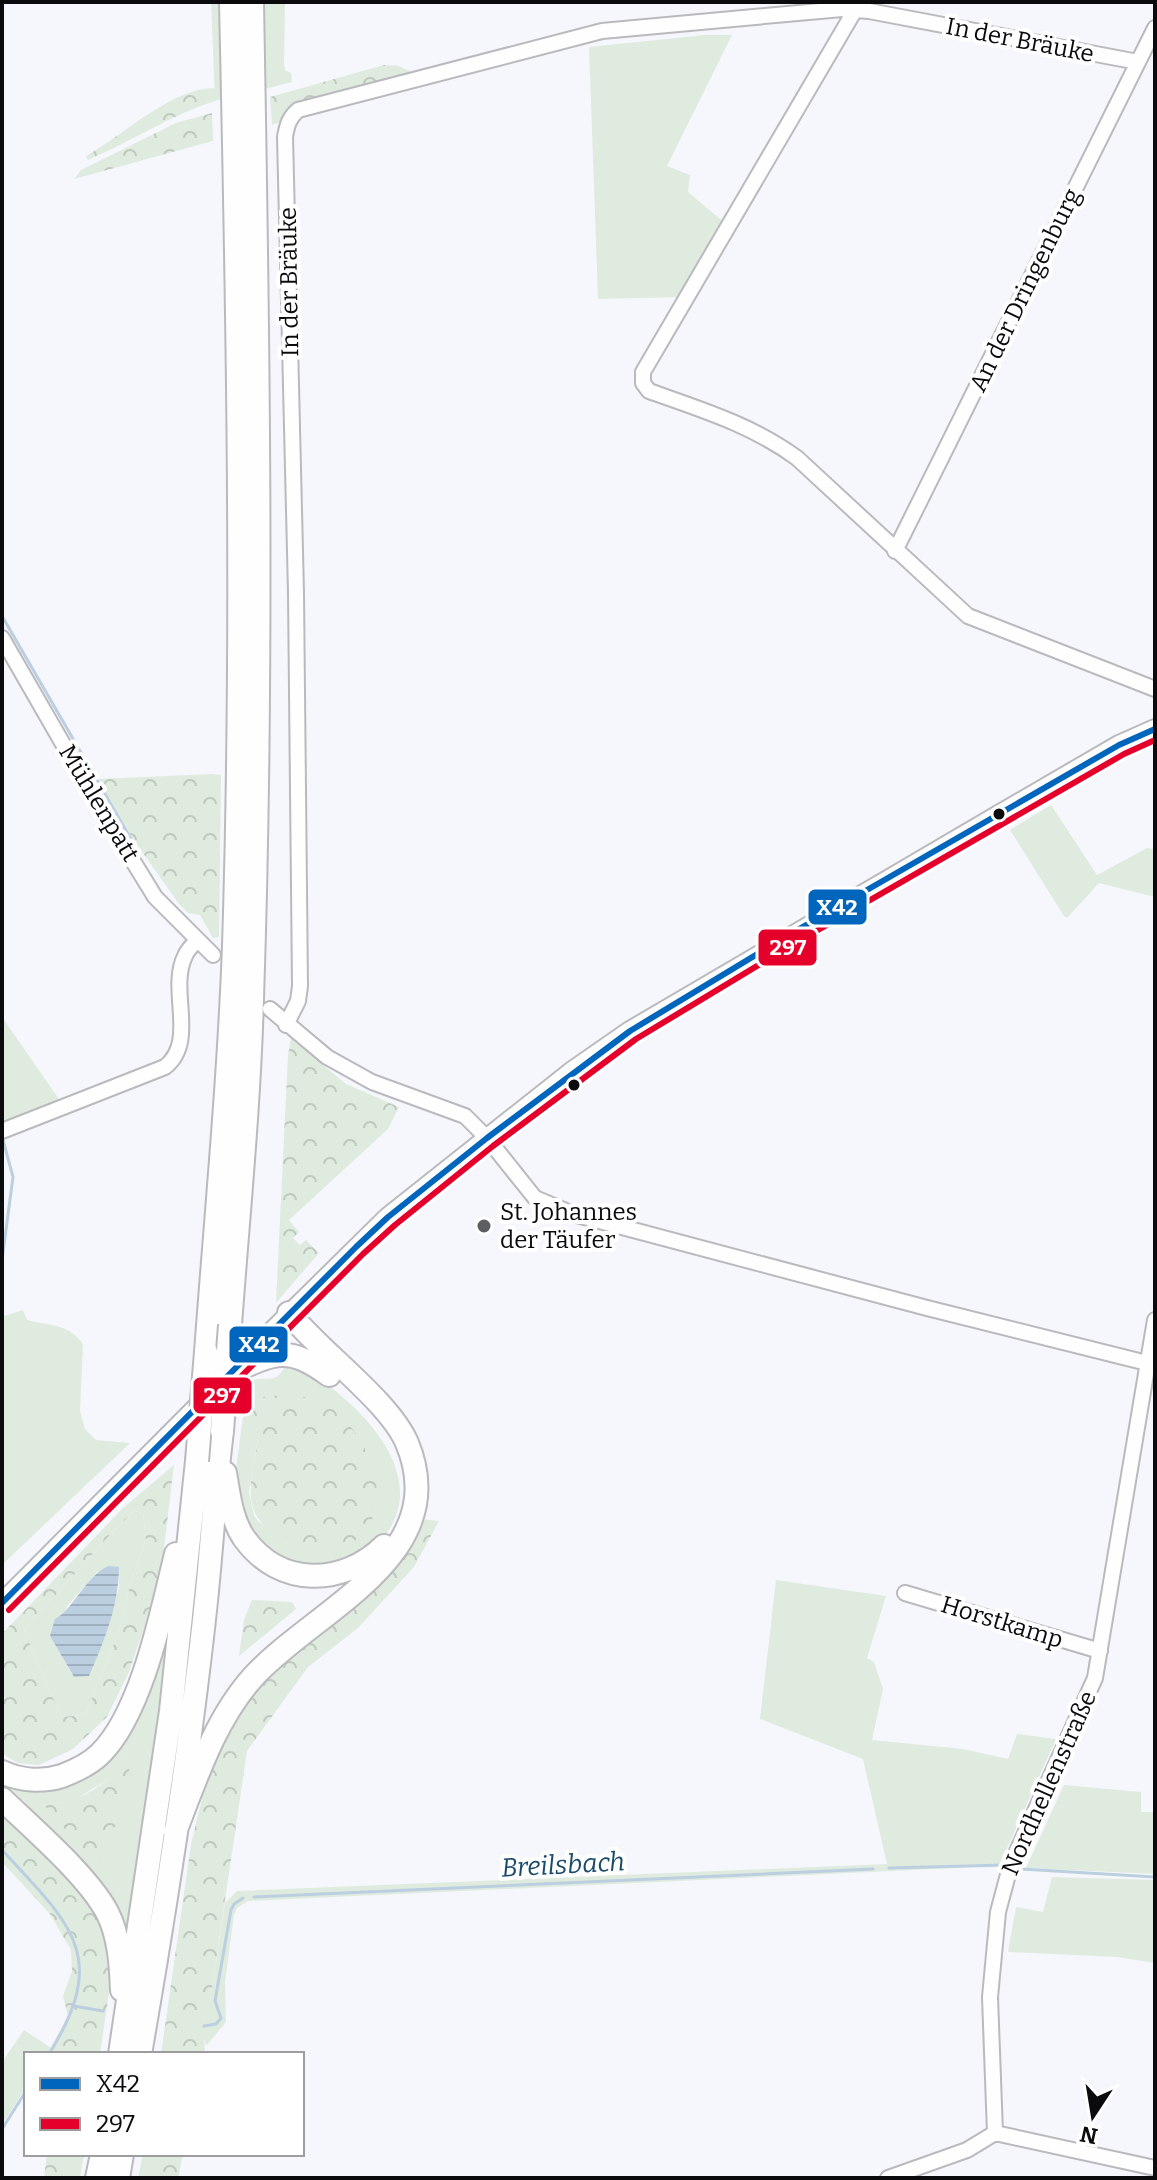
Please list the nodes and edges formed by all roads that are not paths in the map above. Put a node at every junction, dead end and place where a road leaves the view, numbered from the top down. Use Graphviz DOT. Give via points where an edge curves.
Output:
graph roads {
  1 [pos="231,2"];
  2 [pos="252,2"];
  3 [pos="855,10"];
  4 [pos="1155,28"];
  5 [pos="1138,62"];
  6 [pos="895,551"];
  7 [pos="2,638"];
  8 [pos="1155,689"];
  9 [pos="1155,729"];
  10 [pos="197,940"];
  11 [pos="213,955"];
  12 [pos="270,1009"];
  13 [pos="286,1025"];
  14 [pos="2,1131"];
  15 [pos="487,1138"];
  16 [pos="284,1319"];
  17 [pos="1155,1320"];
  18 [pos="1152,1364"];
  19 [pos="232,1372"];
  20 [pos="329,1375"];
  21 [pos="222,1438"];
  22 [pos="197,1468"];
  23 [pos="905,1593"];
  24 [pos="2,1603"];
  25 [pos="1100,1651"];
  26 [pos="2,1772"];
  27 [pos="2,1799"];
  28 [pos="175,1832"];
  29 [pos="127,2050"];
  30 [pos="995,2133"];
  31 [pos="102,2156"];
  32 [pos="122,2156"];
  33 [pos="1155,2168"];
  34 [pos="97,2178"];
  35 [pos="118,2178"];
  36 [pos="888,2178"];
  1 -- 22 [label="highway, bridge" via="240,575 234,932"];
  2 -- 21 [label="highway, bridge" via="259,694 252,1003"];
  3 -- 5 [label="street, In der Bräuke"];
  3 -- 6 [label="street" via="643,372 643,383 649,391 745,426 778,444"];
  3 -- 13 [label="street, In der Bräuke" via="602,31 298,110 287,122 300,986"];
  4 -- 5 [label="street, An der Dringenburg"];
  5 -- 6 [label="street, An der Dringenburg"];
  6 -- 8 [label="street" via="968,616"];
  7 -- 10 [label="street, Mühlenpatt" via="155,897"];
  9 -- 15 [label="main road" via="1119,745 630,1031"];
  10 -- 11 [label="street, Mühlenpatt"];
  10 -- 14 [label="street" via="181,970 179,1049 173,1061"];
  12 -- 13 [label="street"];
  13 -- 15 [label="street" via="327,1057 372,1082 465,1116"];
  15 -- 16 [label="main road" via="388,1217"];
  15 -- 18 [label="street" via="535,1198 573,1214"];
  16 -- 19 [label="main road"];
  16 -- 20 [label="highway"];
  16 -- 28 [label="highway" via="302,1329 383,1409 406,1441 416,1473 416,1505 399,1545 371,1578 253,1677 208,1748"];
  17 -- 18 [label="street, Nordhellenstraße"];
  18 -- 25 [label="street, Nordhellenstraße"];
  19 -- 20 [label="highway" via="285,1353 305,1358"];
  19 -- 24 [label="main road"];
  20 -- 21 [label="highway" via="369,1413 402,1468 400,1521 365,1563 331,1575 299,1574 259,1554 236,1522"];
  21 -- 28 [label="highway"];
  22 -- 26 [label="highway" via="160,1622 121,1725 98,1756 51,1779"];
  22 -- 29 [label="highway"];
  23 -- 25 [label="street, Horstkamp"];
  25 -- 30 [label="street, Nordhellenstraße" via="1095,1678 1010,1867 998,1912 990,1997"];
  27 -- 29 [label="highway" via="93,1890 108,1914 118,1946"];
  28 -- 29 [label="highway"];
  30 -- 33 [label="street"];
  30 -- 36 [label="street" via="967,2150"];
  31 -- 34 [label="highway"];
  32 -- 35 [label="highway"];
}
